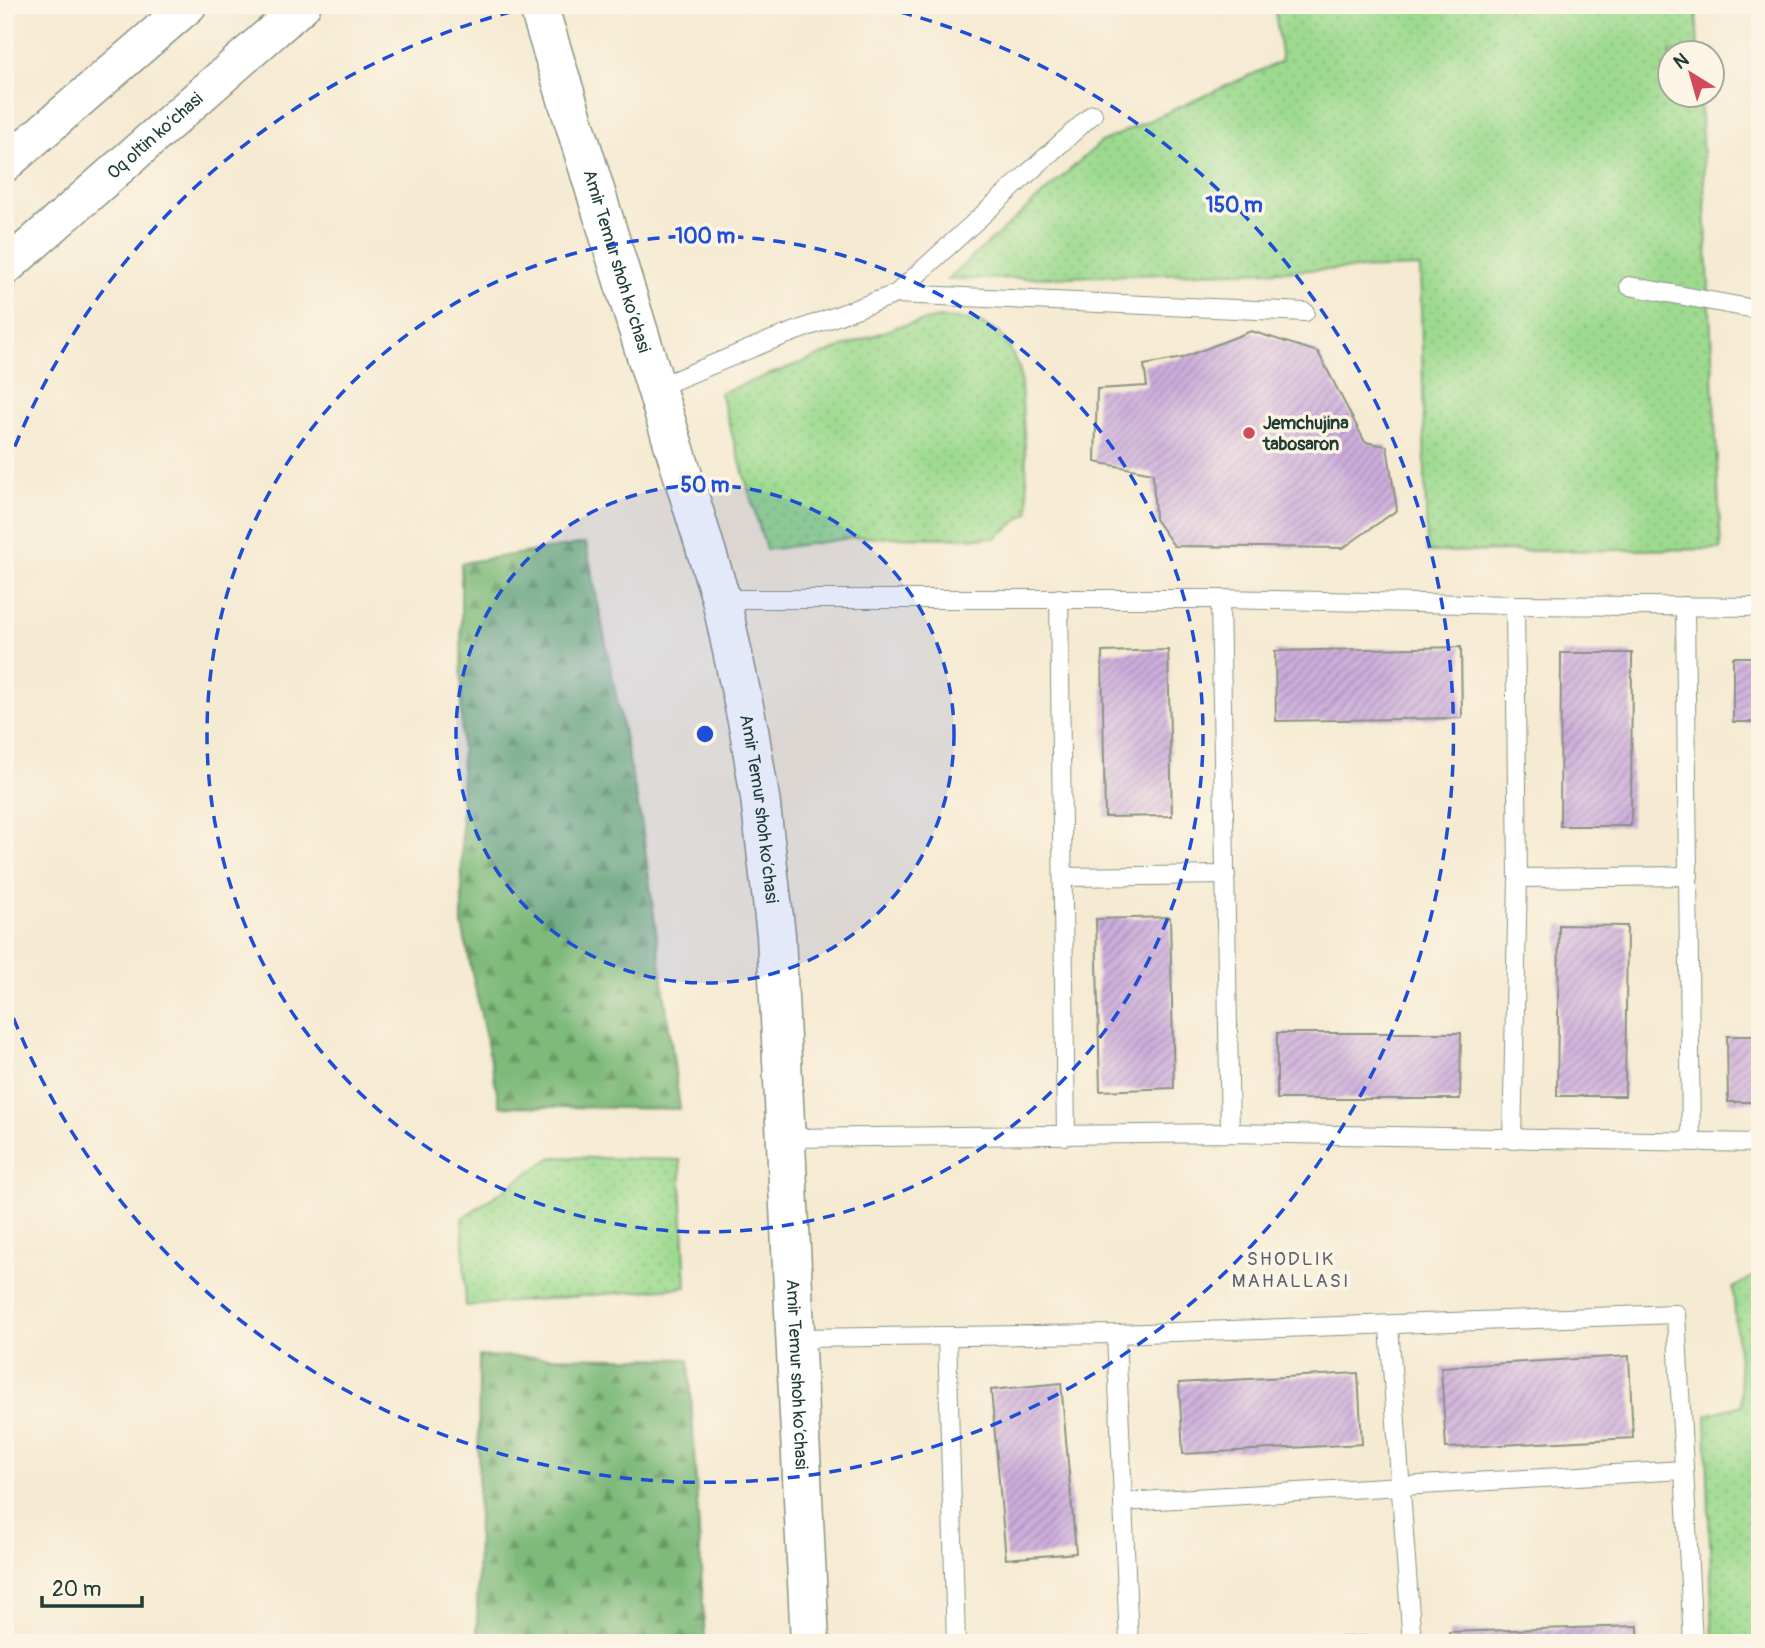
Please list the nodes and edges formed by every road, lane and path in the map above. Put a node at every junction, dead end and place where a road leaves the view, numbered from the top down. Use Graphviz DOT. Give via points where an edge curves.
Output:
graph roads {
  1 [pos="189,5"];
  2 [pos="303,5"];
  3 [pos="538,5"];
  4 [pos="1093,114"];
  5 [pos="5,164"];
  6 [pos="5,268"];
  7 [pos="1629,286"];
  8 [pos="896,294"];
  9 [pos="1760,310"];
  10 [pos="1305,312"];
  11 [pos="656,388"];
  12 [pos="1059,598"];
  13 [pos="721,599"];
  14 [pos="1220,599"];
  15 [pos="1515,605"];
  16 [pos="1685,606"];
  17 [pos="1760,607"];
  18 [pos="1226,875"];
  19 [pos="1689,876"];
  20 [pos="1063,877"];
  21 [pos="1518,878"];
  22 [pos="1230,1133"];
  23 [pos="1066,1136"];
  24 [pos="787,1138"];
  25 [pos="1512,1140"];
  26 [pos="1691,1141"];
  27 [pos="1760,1143"];
  28 [pos="1389,1326"];
  29 [pos="1116,1334"];
  30 [pos="947,1336"];
  31 [pos="796,1338"];
  32 [pos="1684,1471"];
  33 [pos="1400,1487"];
  34 [pos="1123,1502"];
  35 [pos="810,1643"];
  36 [pos="956,1643"];
  37 [pos="1129,1643"];
  38 [pos="1412,1643"];
  39 [pos="1693,1643"];
  1 -- 5 [label="street"];
  2 -- 6 [label="street, Oq oltin ko‘chasi"];
  3 -- 11 [label="main road, Amir Temur shoh ko‘chasi"];
  4 -- 8 [label="lane"];
  7 -- 9 [label="lane"];
  8 -- 10 [label="lane"];
  8 -- 11 [label="lane"];
  11 -- 13 [label="main road, Amir Temur shoh ko‘chasi"];
  12 -- 13 [label="lane"];
  12 -- 14 [label="lane"];
  12 -- 20 [label="lane"];
  13 -- 24 [label="main road, Amir Temur shoh ko‘chasi" via="749,730 769,869"];
  14 -- 15 [label="lane"];
  14 -- 18 [label="lane"];
  15 -- 16 [label="lane"];
  15 -- 21 [label="lane"];
  16 -- 17 [label="lane"];
  16 -- 19 [label="lane"];
  18 -- 20 [label="lane"];
  18 -- 22 [label="lane"];
  19 -- 21 [label="lane"];
  19 -- 26 [label="lane"];
  20 -- 23 [label="lane"];
  21 -- 25 [label="lane"];
  22 -- 23 [label="lane"];
  22 -- 25 [label="lane"];
  23 -- 24 [label="lane"];
  24 -- 31 [label="main road, Amir Temur shoh ko‘chasi"];
  25 -- 26 [label="lane"];
  26 -- 27 [label="lane"];
  28 -- 29 [label="lane"];
  28 -- 32 [label="lane" via="1676,1314"];
  28 -- 33 [label="lane"];
  29 -- 30 [label="lane"];
  29 -- 34 [label="lane"];
  30 -- 31 [label="lane"];
  30 -- 36 [label="lane"];
  31 -- 35 [label="main road, Amir Temur shoh ko‘chasi"];
  32 -- 33 [label="lane"];
  32 -- 39 [label="lane"];
  33 -- 34 [label="lane"];
  33 -- 38 [label="lane"];
  34 -- 37 [label="lane"];
}
